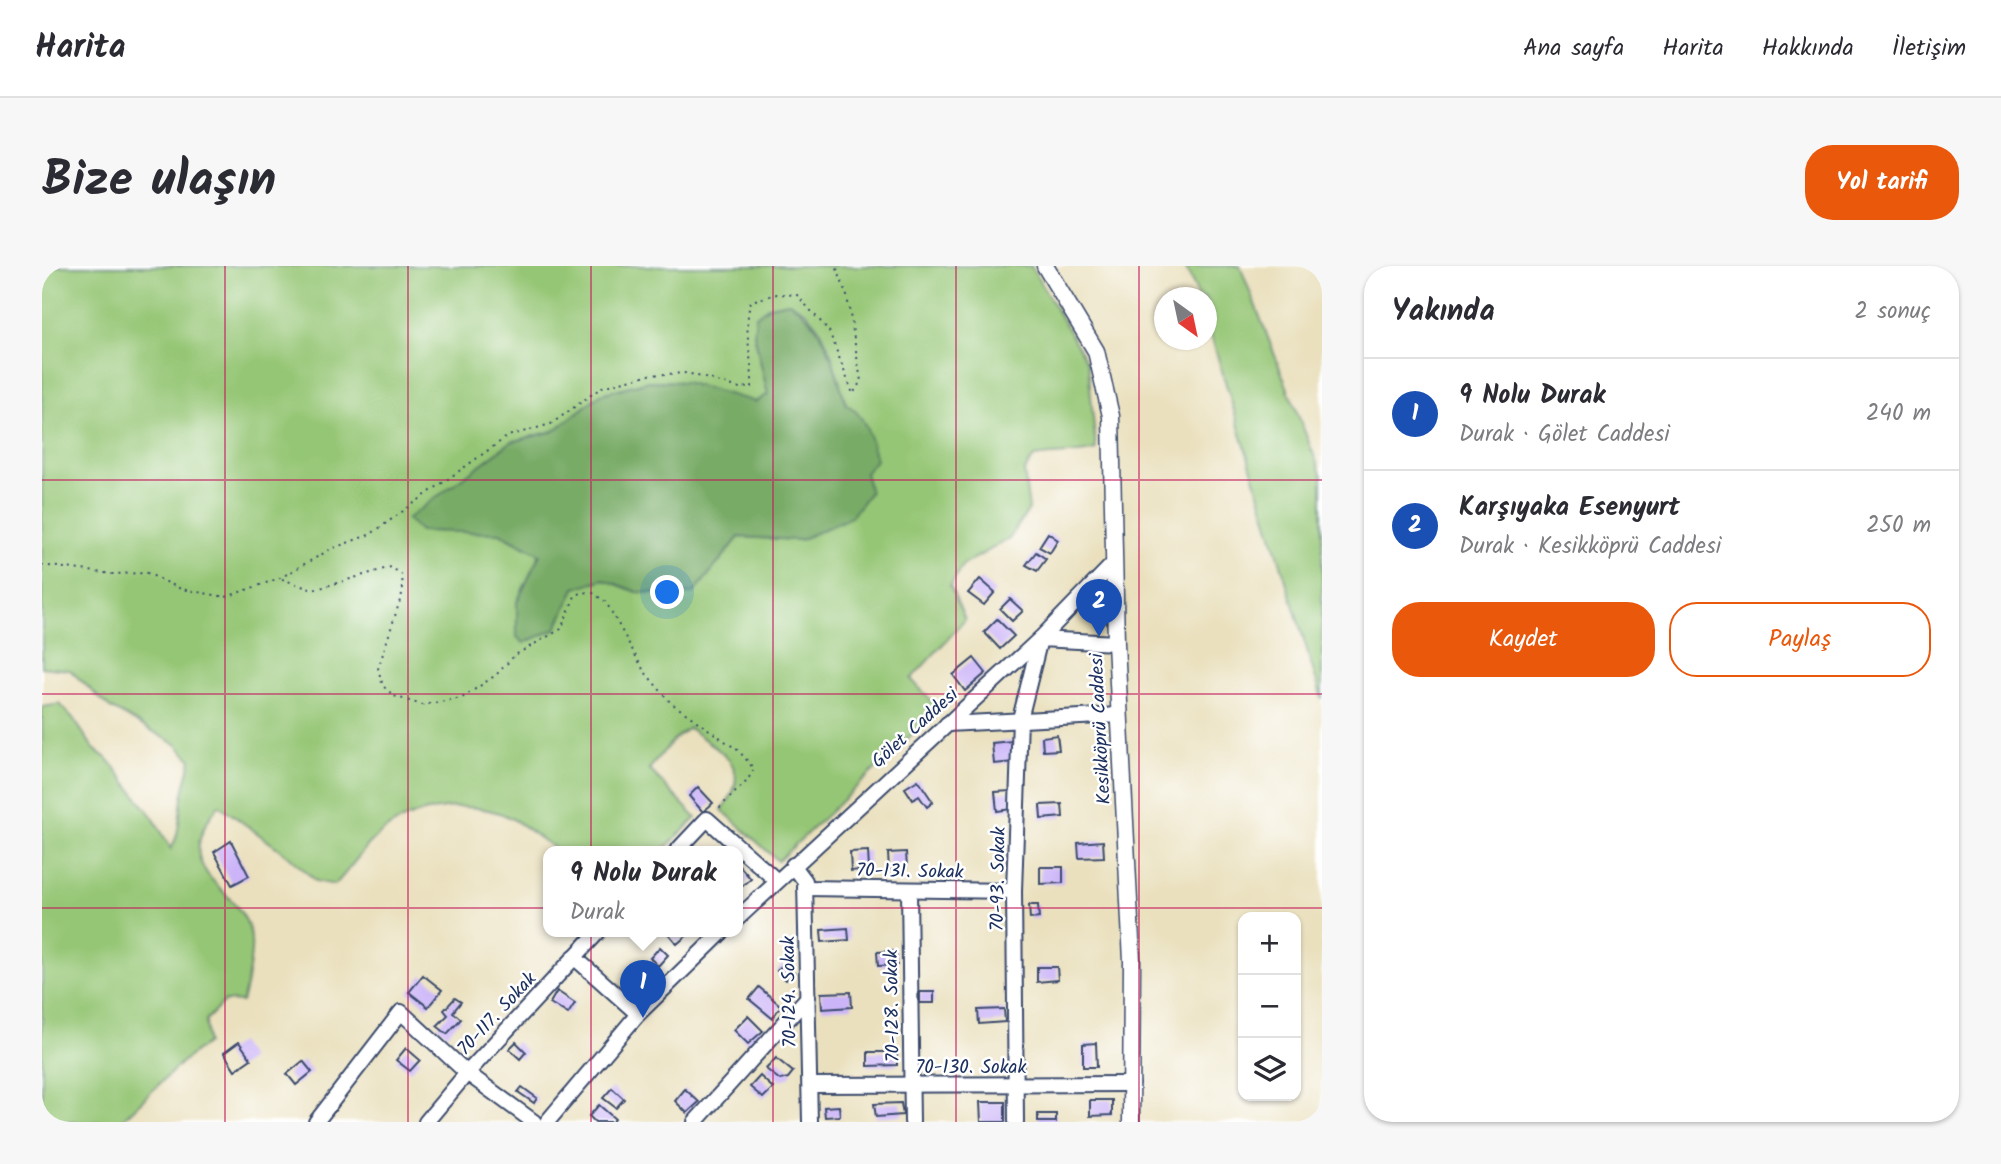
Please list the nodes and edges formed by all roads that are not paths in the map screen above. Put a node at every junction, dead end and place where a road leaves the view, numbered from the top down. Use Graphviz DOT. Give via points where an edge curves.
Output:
graph roads {
  1 [pos="1045,266"];
  2 [pos="1114,562"];
  3 [pos="1040,639"];
  4 [pos="1116,643"];
  5 [pos="1119,715"];
  6 [pos="1020,719"];
  7 [pos="947,724"];
  8 [pos="682,846"];
  9 [pos="737,846"];
  10 [pos="743,851"];
  11 [pos="793,864"];
  12 [pos="776,880"];
  13 [pos="805,888"];
  14 [pos="909,890"];
  15 [pos="1014,891"];
  16 [pos="743,912"];
  17 [pos="593,937"];
  18 [pos="717,937"];
  19 [pos="574,957"];
  20 [pos="808,997"];
  21 [pos="638,1014"];
  22 [pos="467,1073"];
  23 [pos="1132,1084"];
  24 [pos="810,1085"];
  25 [pos="911,1085"];
  26 [pos="1016,1085"];
  27 [pos="316,1122"];
  28 [pos="426,1122"];
  29 [pos="534,1122"];
  30 [pos="547,1122"];
  31 [pos="695,1122"];
  32 [pos="810,1122"];
  33 [pos="912,1122"];
  34 [pos="1016,1122"];
  35 [pos="1131,1122"];
  1 -- 2 [label="street, Kesikköprü Caddesi" via="1096,351 1105,382 1111,416"];
  2 -- 3 [label="street, Gölet Caddesi"];
  2 -- 4 [label="street, Kesikköprü Caddesi"];
  3 -- 4 [label="street"];
  3 -- 6 [label="street, 70-93. Sokak"];
  3 -- 7 [label="street, Gölet Caddesi"];
  4 -- 5 [label="street, Kesikköprü Caddesi"];
  5 -- 6 [label="street"];
  5 -- 23 [label="street, Kesikköprü Caddesi" via="1132,961"];
  6 -- 7 [label="street"];
  6 -- 15 [label="street, 70-93. Sokak"];
  7 -- 11 [label="street, Gölet Caddesi"];
  8 -- 9 [label="street" via="707,820"];
  10 -- 12 [label="street"];
  11 -- 12 [label="street, Gölet Caddesi"];
  11 -- 13 [label="street, 70-124. Sokak"];
  12 -- 16 [label="street, Gölet Caddesi"];
  13 -- 14 [label="street, 70-131. Sokak"];
  13 -- 20 [label="street, 70-124. Sokak"];
  14 -- 15 [label="street, 70-131. Sokak"];
  14 -- 25 [label="street, 70-128. Sokak"];
  15 -- 26 [label="street, 70-93. Sokak"];
  17 -- 19 [label="street, 70-117. Sokak"];
  18 -- 21 [label="street"];
  19 -- 21 [label="street"];
  19 -- 22 [label="street, 70-117. Sokak"];
  20 -- 24 [label="street, 70-124. Sokak"];
  20 -- 31 [label="street"];
  21 -- 30 [label="street"];
  22 -- 27 [label="street" via="401,1012"];
  22 -- 28 [label="street, 70-117. Sokak"];
  22 -- 29 [label="street"];
  23 -- 26 [label="street, 70-130. Sokak"];
  23 -- 35 [label="street, Kesikköprü Caddesi"];
  24 -- 25 [label="street, 70-130. Sokak"];
  24 -- 32 [label="street, 70-124. Sokak"];
  25 -- 26 [label="street, 70-130. Sokak"];
  25 -- 33 [label="street, 70-128. Sokak"];
  26 -- 34 [label="street, 70-93. Sokak"];
}
